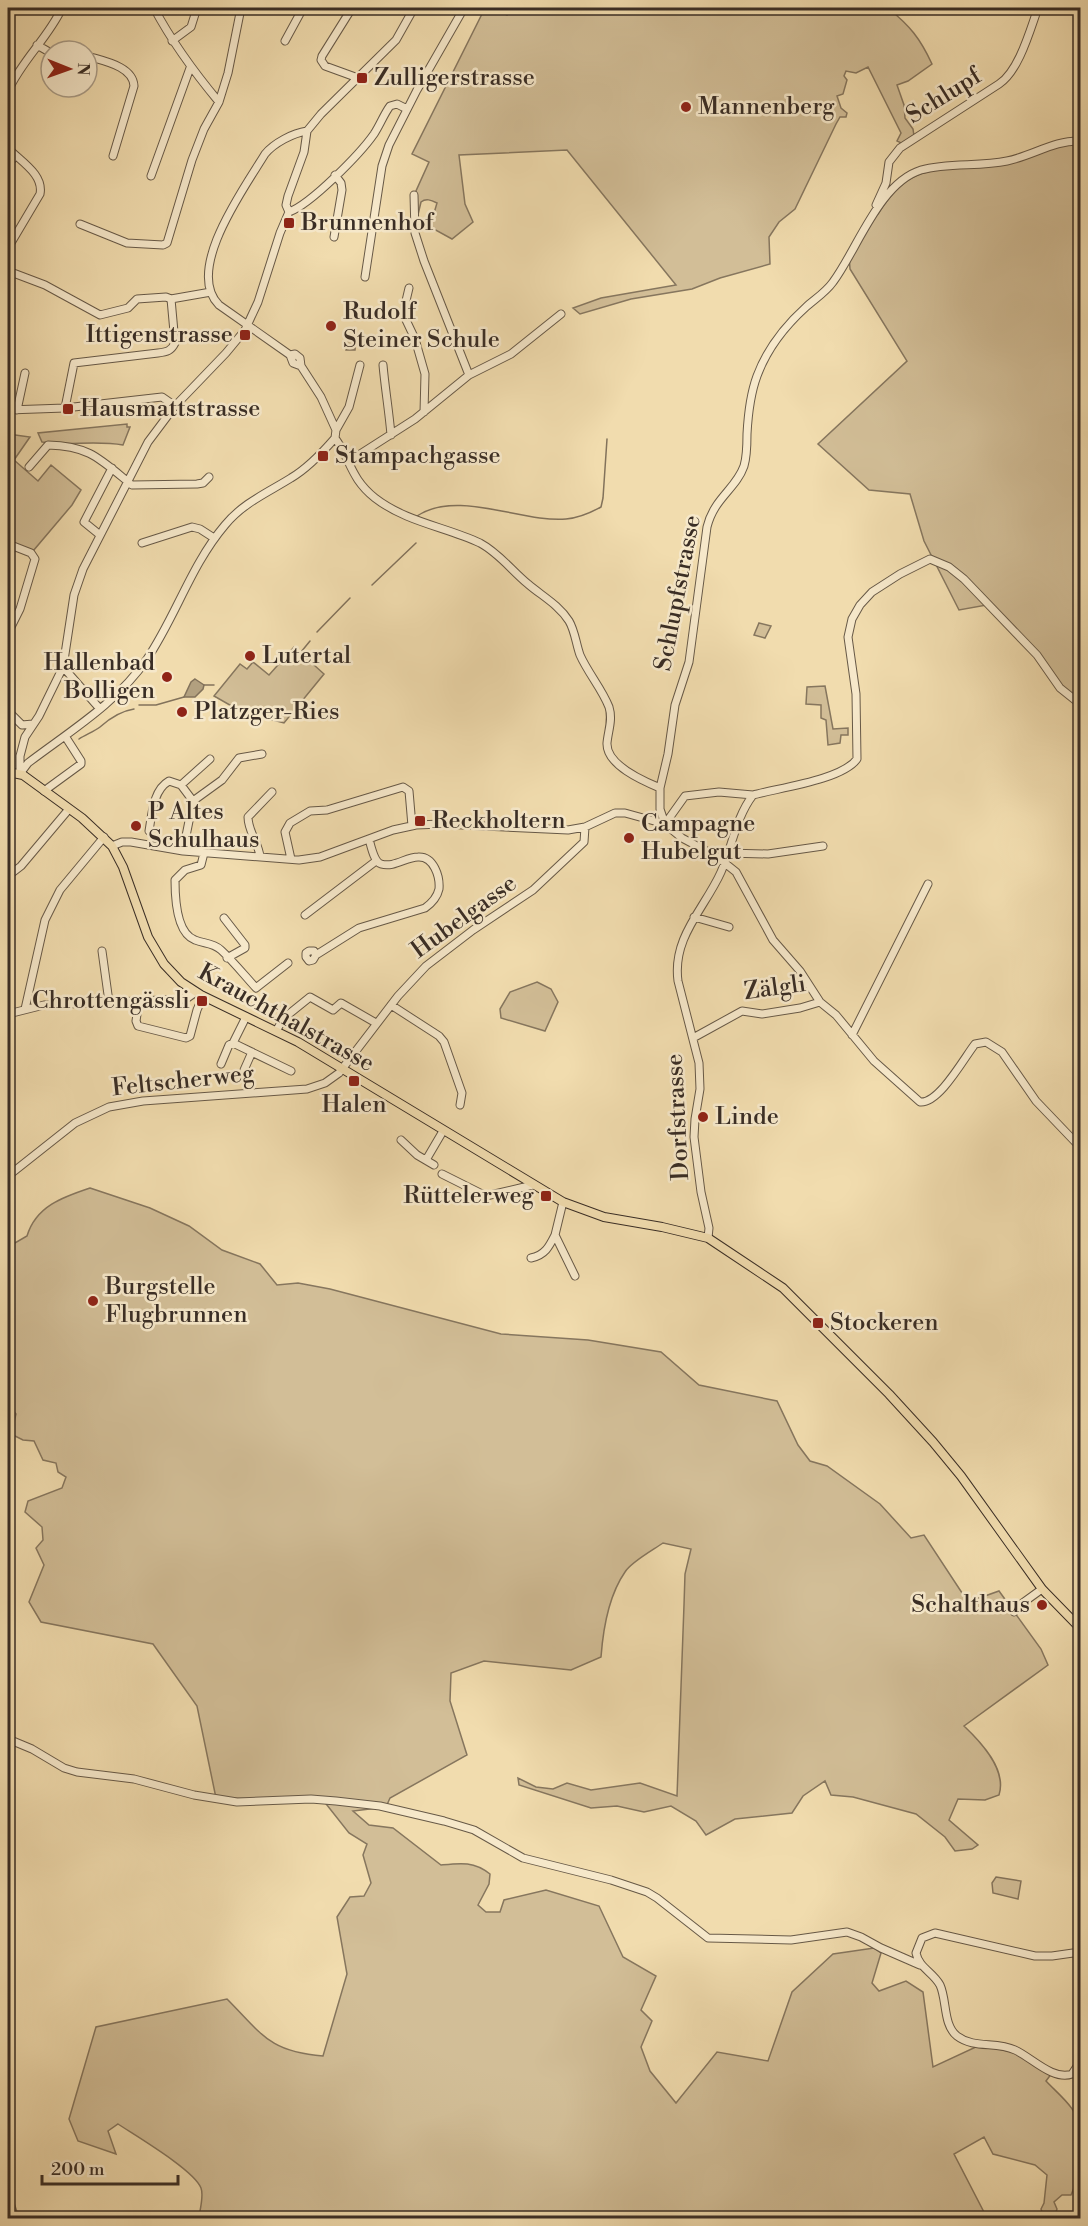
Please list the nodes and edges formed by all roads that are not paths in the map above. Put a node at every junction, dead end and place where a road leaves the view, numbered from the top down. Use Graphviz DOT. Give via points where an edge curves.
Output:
graph roads {
  1 [pos="62,8"];
  2 [pos="153,8"];
  3 [pos="197,8"];
  4 [pos="241,8"];
  5 [pos="303,8"];
  6 [pos="352,8"];
  7 [pos="414,8"];
  8 [pos="464,8"];
  9 [pos="1038,8"];
  10 [pos="172,41"];
  11 [pos="285,41"];
  12 [pos="38,45"];
  13 [pos="99,60"];
  14 [pos="190,68"];
  15 [pos="358,78"];
  16 [pos="8,90"];
  17 [pos="219,102"];
  18 [pos="407,109"];
  19 [pos="307,131"];
  20 [pos="1080,141"];
  21 [pos="8,148"];
  22 [pos="15,156"];
  23 [pos="113,156"];
  24 [pos="8,165"];
  25 [pos="336,175"];
  26 [pos="151,176"];
  27 [pos="414,195"];
  28 [pos="289,212"];
  29 [pos="874,216"];
  30 [pos="80,224"];
  31 [pos="334,237"];
  32 [pos="8,248"];
  33 [pos="8,271"];
  34 [pos="365,277"];
  35 [pos="409,288"];
  36 [pos="211,292"];
  37 [pos="171,299"];
  38 [pos="561,314"];
  39 [pos="248,325"];
  40 [pos="383,364"];
  41 [pos="360,365"];
  42 [pos="26,373"];
  43 [pos="468,375"];
  44 [pos="175,406"];
  45 [pos="64,408"];
  46 [pos="8,410"];
  47 [pos="17,410"];
  48 [pos="424,412"];
  49 [pos="336,430"];
  50 [pos="391,435"];
  51 [pos="335,438"];
  52 [pos="347,461"];
  53 [pos="29,467"];
  54 [pos="112,468"];
  55 [pos="209,477"];
  56 [pos="127,481"];
  57 [pos="100,535"];
  58 [pos="214,538"];
  59 [pos="142,543"];
  60 [pos="8,544"];
  61 [pos="8,633"];
  62 [pos="63,667"];
  63 [pos="1080,704"];
  64 [pos="100,709"];
  65 [pos="10,714"];
  66 [pos="33,724"];
  67 [pos="65,736"];
  68 [pos="25,737"];
  69 [pos="262,754"];
  70 [pos="210,759"];
  71 [pos="8,772"];
  72 [pos="20,774"];
  73 [pos="181,785"];
  74 [pos="660,788"];
  75 [pos="44,791"];
  76 [pos="272,792"];
  77 [pos="753,795"];
  78 [pos="193,801"];
  79 [pos="69,809"];
  80 [pos="665,824"];
  81 [pos="412,826"];
  82 [pos="585,827"];
  83 [pos="149,831"];
  84 [pos="104,837"];
  85 [pos="369,839"];
  86 [pos="112,846"];
  87 [pos="823,846"];
  88 [pos="183,851"];
  89 [pos="204,853"];
  90 [pos="727,853"];
  91 [pos="260,857"];
  92 [pos="291,860"];
  93 [pos="376,861"];
  94 [pos="724,862"];
  95 [pos="8,876"];
  96 [pos="928,884"];
  97 [pos="305,915"];
  98 [pos="694,917"];
  99 [pos="224,918"];
  100 [pos="729,927"];
  101 [pos="102,951"];
  102 [pos="316,955"];
  103 [pos="227,958"];
  104 [pos="288,963"];
  105 [pos="199,994"];
  106 [pos="109,1002"];
  107 [pos="139,1002"];
  108 [pos="820,1002"];
  109 [pos="391,1005"];
  110 [pos="25,1009"];
  111 [pos="8,1014"];
  112 [pos="246,1017"];
  113 [pos="376,1023"];
  114 [pos="690,1024"];
  115 [pos="276,1031"];
  116 [pos="704,1031"];
  117 [pos="852,1035"];
  118 [pos="693,1038"];
  119 [pos="232,1043"];
  120 [pos="252,1053"];
  121 [pos="221,1064"];
  122 [pos="342,1069"];
  123 [pos="244,1070"];
  124 [pos="291,1071"];
  125 [pos="460,1105"];
  126 [pos="443,1131"];
  127 [pos="401,1140"];
  128 [pos="1080,1147"];
  129 [pos="426,1160"];
  130 [pos="434,1165"];
  131 [pos="442,1174"];
  132 [pos="8,1176"];
  133 [pos="533,1185"];
  134 [pos="562,1202"];
  135 [pos="555,1235"];
  136 [pos="708,1238"];
  137 [pos="531,1258"];
  138 [pos="575,1276"];
  139 [pos="1042,1589"];
  140 [pos="1014,1612"];
  141 [pos="1080,1628"];
  142 [pos="8,1739"];
  143 [pos="916,1950"];
  144 [pos="1080,1952"];
  145 [pos="905,1957"];
  146 [pos="920,1965"];
  147 [pos="1080,2062"];
  1 -- 12 [label="street"];
  2 -- 10 [label="street"];
  3 -- 10 [label="street" via="191,27"];
  4 -- 17 [label="street"];
  5 -- 11 [label="street"];
  6 -- 15 [label="street" via="321,60 325,66"];
  7 -- 15 [label="street" via="396,40"];
  8 -- 18 [label="street"];
  9 -- 29 [label="street, Schlupf" via="1007,78 895,153"];
  10 -- 14 [label="street"];
  12 -- 16 [label="street" via="19,68"];
  13 -- 23 [label="street" via="126,70 134,86"];
  14 -- 17 [label="street"];
  14 -- 26 [label="street"];
  15 -- 19 [label="street"];
  17 -- 30 [label="street" via="192,160 166,243 127,243"];
  18 -- 25 [label="street" via="397,104 390,106 372,136"];
  18 -- 34 [label="street" via="382,166"];
  19 -- 28 [label="street" via="286,205"];
  19 -- 36 [label="street" via="296,133 270,149 261,160 215,242 210,266"];
  20 -- 29 [label="street, Schlupfstrasse" via="998,163 922,170 896,186"];
  21 -- 22 [label="street"];
  22 -- 24 [label="street"];
  22 -- 32 [label="street" via="39,179 41,188"];
  25 -- 28 [label="street"];
  25 -- 31 [label="street" via="342,190"];
  27 -- 43 [label="street" via="416,233 424,261"];
  28 -- 39 [label="street"];
  29 -- 74 [label="street, Schlupfstrasse" via="833,282 789,324 769,350 755,380 745,464 718,501 707,527 689,662 675,705"];
  33 -- 37 [label="street" via="45,285 100,315 128,308 137,299"];
  35 -- 48 [label="street" via="406,320 425,374"];
  36 -- 37 [label="street"];
  36 -- 39 [label="street" via="219,305"];
  37 -- 45 [label="street" via="173,348 167,352 74,363"];
  38 -- 43 [label="street" via="511,354"];
  39 -- 44 [label="street"];
  39 -- 49 [label="street" via="301,366"];
  40 -- 50 [label="street"];
  41 -- 49 [label="street" via="349,407"];
  42 -- 47 [label="street"];
  43 -- 48 [label="street"];
  44 -- 45 [label="street" via="162,398"];
  44 -- 56 [label="street" via="148,442"];
  45 -- 47 [label="street"];
  46 -- 47 [label="street"];
  48 -- 50 [label="street"];
  49 -- 51 [label="street"];
  50 -- 52 [label="street"];
  51 -- 52 [label="street"];
  51 -- 58 [label="street" via="297,474 241,508"];
  52 -- 74 [label="street" via="365,489 384,504 480,543 558,607 570,622 581,657 608,707 610,757 639,779"];
  53 -- 54 [label="street" via="48,445 77,448 99,457"];
  54 -- 56 [label="street"];
  54 -- 57 [label="street" via="84,522"];
  55 -- 56 [label="street" via="203,483 132,485"];
  56 -- 57 [label="street"];
  57 -- 62 [label="street" via="76,588"];
  58 -- 59 [label="street" via="192,527"];
  58 -- 64 [label="street" via="148,658"];
  60 -- 61 [label="street" via="31,553 35,559 20,609"];
  62 -- 64 [label="street"];
  62 -- 66 [label="street"];
  63 -- 77 [label="street" via="1060,688 1038,655 964,579 930,559 872,592 852,619 848,634 856,694 858,751 854,763 812,781"];
  64 -- 67 [label="street"];
  65 -- 66 [label="street" via="23,725"];
  65 -- 68 [label="street"];
  66 -- 68 [label="street"];
  67 -- 72 [label="street" via="28,763"];
  67 -- 75 [label="street" via="81,764"];
  68 -- 72 [label="street"];
  69 -- 78 [label="street" via="239,758 222,780"];
  70 -- 73 [label="street"];
  71 -- 72 [label="main road"];
  72 -- 75 [label="main road, Krauchthalstrasse"];
  73 -- 78 [label="street"];
  73 -- 83 [label="street" via="165,783 153,806"];
  74 -- 80 [label="street, Schlupfstrasse"];
  75 -- 79 [label="main road, Krauchthalstrasse"];
  76 -- 91 [label="street" via="248,818"];
  77 -- 80 [label="street" via="719,792 685,796"];
  77 -- 90 [label="street, Dorfstrasse"];
  78 -- 88 [label="street"];
  79 -- 84 [label="main road, Krauchthalstrasse"];
  79 -- 95 [label="street"];
  80 -- 82 [label="street" via="618,813"];
  80 -- 94 [label="street"];
  81 -- 82 [label="street" via="563,830"];
  81 -- 85 [label="street"];
  81 -- 92 [label="street" via="409,791 403,787 327,810 310,811 290,823 285,832"];
  82 -- 109 [label="street, Hubelgasse" via="585,842 542,882 446,950"];
  84 -- 86 [label="main road, Krauchthalstrasse"];
  84 -- 110 [label="street" via="60,891 45,920"];
  85 -- 92 [label="street" via="320,857"];
  85 -- 93 [label="street"];
  86 -- 88 [label="street" via="131,842"];
  86 -- 105 [label="main road, Krauchthalstrasse" via="158,956 175,977"];
  87 -- 90 [label="street" via="768,854"];
  88 -- 89 [label="street"];
  89 -- 91 [label="street"];
  89 -- 103 [label="street" via="201,865 185,870 175,879 179,918 187,934 220,949"];
  90 -- 94 [label="street, Dorfstrasse"];
  91 -- 92 [label="street"];
  93 -- 97 [label="street"];
  93 -- 102 [label="street" via="392,864 419,856 427,859 438,877 439,890 434,901 425,908 359,928"];
  94 -- 98 [label="street, Dorfstrasse"];
  94 -- 108 [label="street" via="736,872 773,940"];
  96 -- 117 [label="street"];
  98 -- 100 [label="street"];
  98 -- 114 [label="street, Dorfstrasse" via="678,967"];
  99 -- 103 [label="street" via="245,945"];
  101 -- 106 [label="street"];
  103 -- 104 [label="street" via="256,988"];
  105 -- 107 [label="street" via="186,999"];
  105 -- 107 [label="street" via="190,1036 186,1038 138,1026"];
  105 -- 112 [label="main road, Krauchthalstrasse"];
  106 -- 107 [label="street"];
  106 -- 110 [label="street"];
  108 -- 116 [label="street, Zälgli" via="762,1014 742,1011"];
  108 -- 117 [label="street" via="834,1012"];
  109 -- 113 [label="street, Hubelgasse"];
  109 -- 125 [label="street" via="444,1042 462,1093"];
  110 -- 111 [label="street"];
  112 -- 115 [label="main road, Krauchthalstrasse"];
  112 -- 119 [label="street"];
  113 -- 115 [label="street" via="341,1003 333,1010 310,997 284,1018"];
  113 -- 122 [label="street, Hubelgasse"];
  114 -- 116 [label="street"];
  114 -- 118 [label="street, Dorfstrasse"];
  115 -- 122 [label="main road, Krauchthalstrasse"];
  116 -- 118 [label="street, Zälgli"];
  117 -- 128 [label="street" via="874,1062 924,1102 948,1081 975,1044 986,1042 1004,1055 1036,1101"];
  118 -- 136 [label="street, Dorfstrasse" via="700,1078 694,1137"];
  119 -- 120 [label="street"];
  119 -- 121 [label="street"];
  120 -- 123 [label="street"];
  120 -- 124 [label="street"];
  122 -- 126 [label="main road, Krauchthalstrasse"];
  122 -- 132 [label="street, Feltscherweg" via="325,1083 307,1089 130,1102 103,1109 75,1123"];
  126 -- 129 [label="street"];
  126 -- 133 [label="main road, Krauchthalstrasse"];
  127 -- 129 [label="street"];
  129 -- 130 [label="street"];
  131 -- 133 [label="street" via="486,1196"];
  133 -- 134 [label="main road, Krauchthalstrasse"];
  134 -- 135 [label="street"];
  134 -- 136 [label="main road, Krauchthalstrasse" via="604,1217"];
  135 -- 137 [label="street" via="547,1250"];
  135 -- 138 [label="street"];
  136 -- 139 [label="main road, Krauchthalstrasse" via="791,1295 895,1400 954,1467"];
  139 -- 140 [label="street"];
  139 -- 141 [label="main road, Krauchthalstrasse"];
  142 -- 145 [label="street" via="77,1772 138,1780 194,1795 237,1802 311,1799 383,1806 454,1823 523,1858 647,1892 708,1938 791,1940 847,1932"];
  143 -- 144 [label="street" via="922,1938 935,1933 1035,1956"];
  143 -- 145 [label="street"];
  143 -- 146 [label="street"];
  145 -- 146 [label="street"];
  146 -- 147 [label="street" via="937,1980 951,2028 961,2039 1010,2047 1060,2075 1072,2074"];
}
